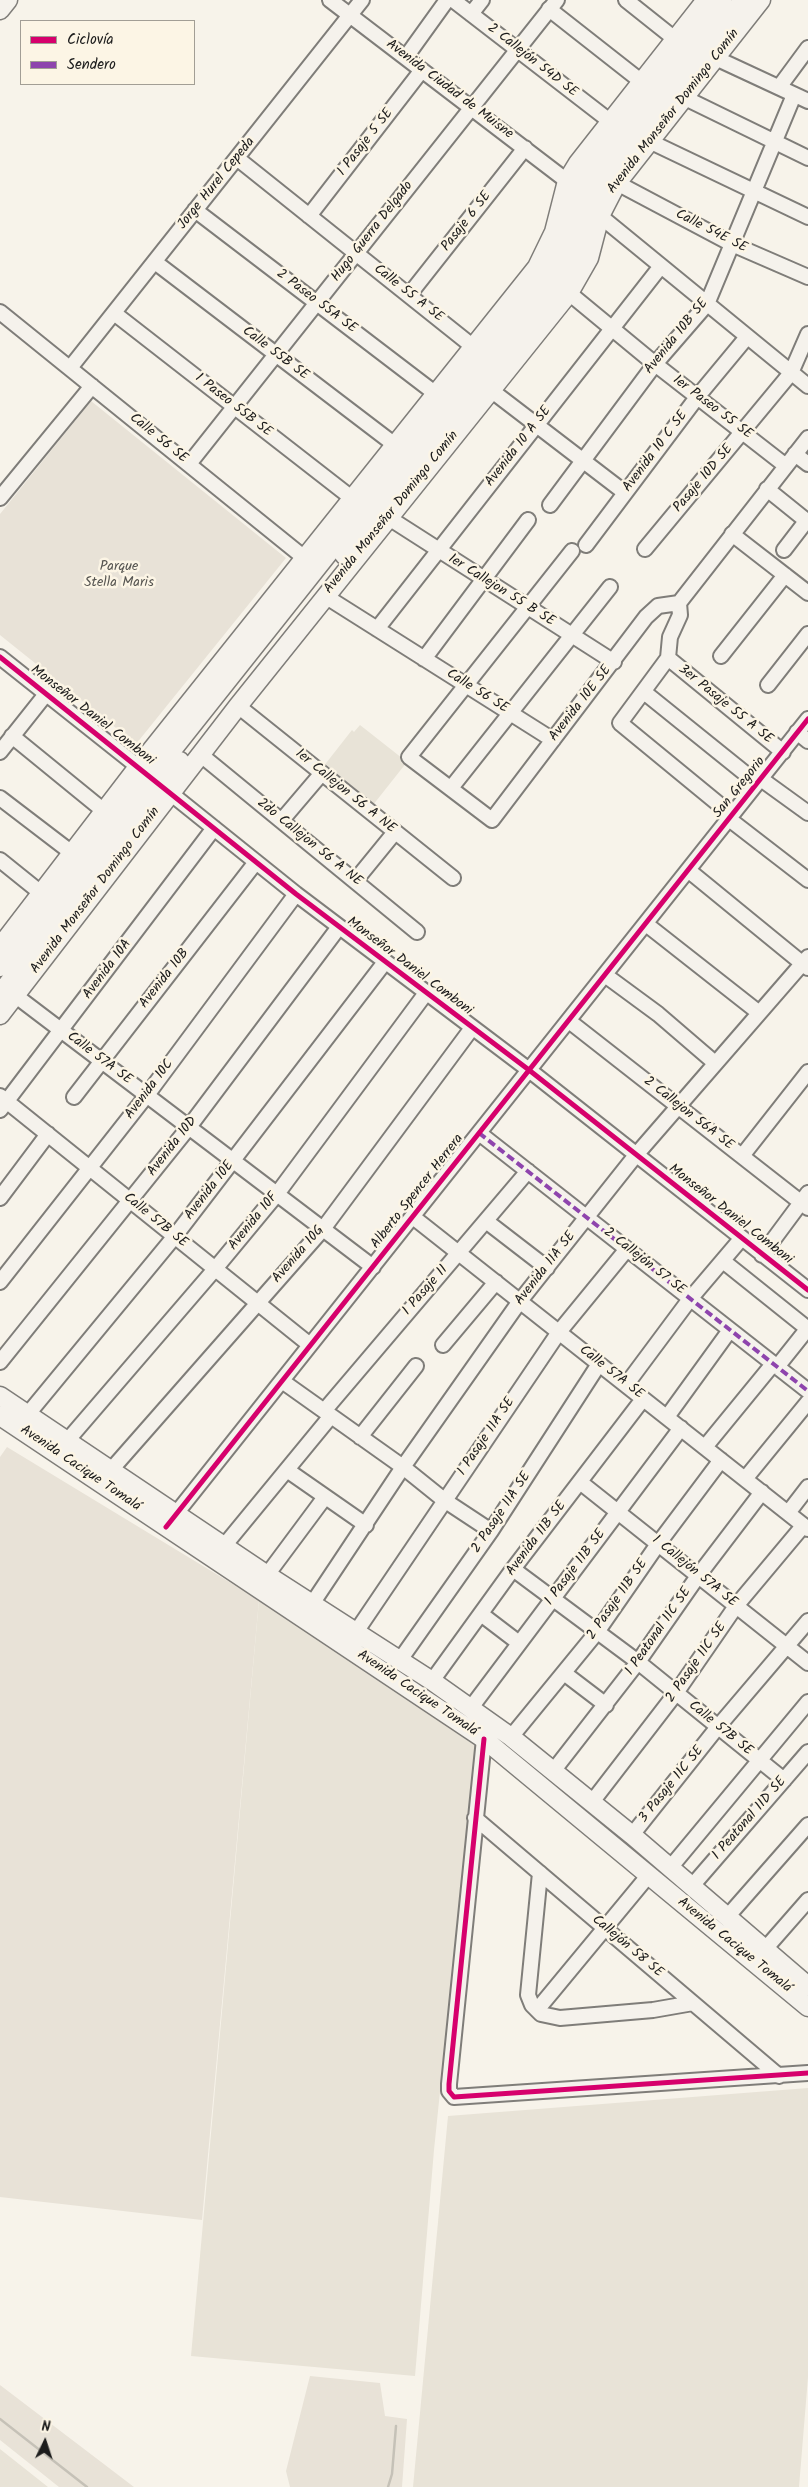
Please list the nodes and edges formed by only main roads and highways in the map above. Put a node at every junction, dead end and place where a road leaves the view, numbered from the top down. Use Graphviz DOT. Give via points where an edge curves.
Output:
graph roads {
  1 [pos="8,0"];
  2 [pos="706,0"];
  3 [pos="722,0"];
  4 [pos="743,0"];
  5 [pos="761,0"];
  6 [pos="0,10"];
  7 [pos="695,48"];
  8 [pos="480,351"];
  9 [pos="486,386"];
  10 [pos="311,563"];
  11 [pos="155,781"];
  12 [pos="3,936"];
  13 [pos="0,967"];
  14 [pos="8,995"];
  15 [pos="0,1015"];
  16 [pos="0,1396"];
  17 [pos="0,1416"];
  18 [pos="171,1520"];
  19 [pos="807,1984"];
  20 [pos="808,2008"];
  1 -- 6 [label="main road"];
  2 -- 7 [label="main road, Avenida Monseñor Domingo Comín"];
  3 -- 7 [label="main road, Avenida Monseñor Domingo Comín"];
  4 -- 7 [label="main road, Avenida Monseñor Domingo Comín"];
  5 -- 7 [label="main road, Avenida Monseñor Domingo Comín"];
  7 -- 8 [label="main road, Avenida Monseñor Domingo Comín" via="589,171 564,247 550,274"];
  7 -- 8 [label="main road, Avenida Monseñor Domingo Comín" via="642,82 578,164 567,181 554,232 537,267"];
  7 -- 9 [label="main road, Avenida Monseñor Domingo Comín" via="608,167 597,188 577,254"];
  7 -- 9 [label="main road, Avenida Monseñor Domingo Comín" via="685,98 616,183 600,216 589,258 569,293"];
  8 -- 10 [label="main road, Avenida Monseñor Domingo Comín"];
  8 -- 10 [label="main road, Avenida Monseñor Domingo Comín" via="436,394 395,445 353,499"];
  9 -- 11 [label="main road, Avenida Monseñor Domingo Comín"];
  9 -- 11 [label="main road, Avenida Monseñor Domingo Comín" via="389,518 200,755"];
  10 -- 11 [label="main road, Avenida Monseñor Domingo Comín"];
  11 -- 12 [label="main road, Avenida Monseñor Domingo Comín" via="104,811 41,893"];
  11 -- 13 [label="main road, Avenida Monseñor Domingo Comín"];
  11 -- 14 [label="main road, Avenida Monseñor Domingo Comín"];
  14 -- 15 [label="main road, Avenida Monseñor Domingo Comín"];
  16 -- 18 [label="main road, Avenida Cacique Tomalá" via="111,1470"];
  17 -- 18 [label="main road, Avenida Cacique Tomalá"];
  18 -- 19 [label="main road, Avenida Cacique Tomalá" via="224,1546 432,1681 511,1737 632,1834"];
  18 -- 20 [label="main road, Avenida Cacique Tomalá" via="484,1739"];
}
